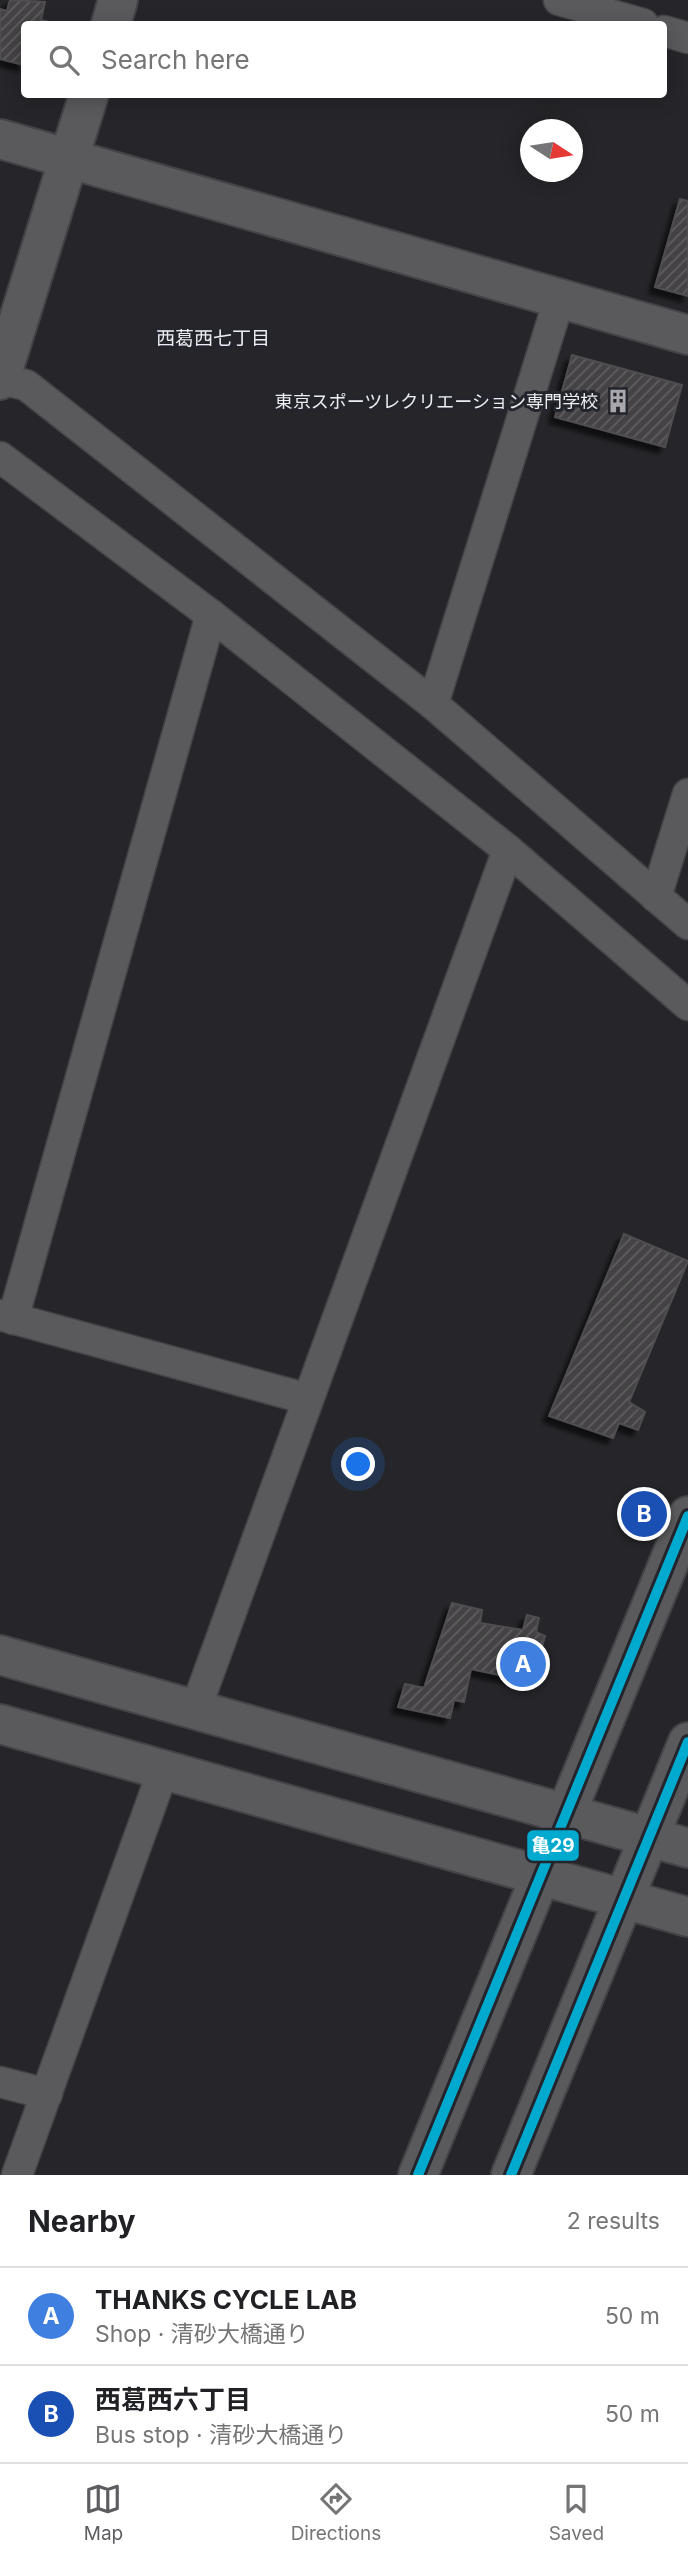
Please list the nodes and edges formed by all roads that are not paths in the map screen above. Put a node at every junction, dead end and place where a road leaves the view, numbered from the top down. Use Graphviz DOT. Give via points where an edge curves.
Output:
graph roads {
  1 [pos="118,0"];
  2 [pos="559,0"];
  3 [pos="647,20"];
  4 [pos="112,21"];
  5 [pos="667,29"];
  6 [pos="688,38"];
  7 [pos="88,98"];
  8 [pos="0,139"];
  9 [pos="69,159"];
  10 [pos="559,300"];
  11 [pos="688,335"];
  12 [pos="0,380"];
  13 [pos="0,457"];
  14 [pos="211,615"];
  15 [pos="433,704"];
  16 [pos="688,794"];
  17 [pos="508,850"];
  18 [pos="656,897"];
  19 [pos="688,924"];
  20 [pos="688,1006"];
  21 [pos="6,1317"];
  22 [pos="308,1399"];
  23 [pos="688,1516"];
  24 [pos="0,1655"];
  25 [pos="196,1708"];
  26 [pos="0,1724"];
  27 [pos="688,1742"];
  28 [pos="163,1771"];
  29 [pos="564,1812"];
  30 [pos="649,1836"];
  31 [pos="688,1847"];
  32 [pos="538,1876"];
  33 [pos="623,1899"];
  34 [pos="688,1917"];
  35 [pos="0,2082"];
  36 [pos="47,2094"];
  37 [pos="17,2175"];
  38 [pos="418,2175"];
  39 [pos="511,2175"];
  1 -- 4 [label="street"];
  2 -- 3 [label="street"];
  5 -- 6 [label="street"];
  7 -- 9 [label="street"];
  8 -- 9 [label="street"];
  9 -- 10 [label="street"];
  9 -- 12 [label="street"];
  10 -- 11 [label="street"];
  10 -- 15 [label="street"];
  12 -- 15 [label="street" via="26,385"];
  13 -- 14 [label="street"];
  14 -- 17 [label="street"];
  14 -- 21 [label="street"];
  15 -- 18 [label="street"];
  16 -- 18 [label="street"];
  17 -- 20 [label="street"];
  17 -- 22 [label="street"];
  18 -- 19 [label="street"];
  21 -- 22 [label="street"];
  22 -- 25 [label="street"];
  23 -- 29 [label="street"];
  24 -- 25 [label="street"];
  25 -- 29 [label="street"];
  26 -- 28 [label="street"];
  27 -- 30 [label="street"];
  28 -- 32 [label="street"];
  28 -- 36 [label="street"];
  29 -- 30 [label="street"];
  29 -- 32 [label="street"];
  30 -- 31 [label="street"];
  30 -- 33 [label="street"];
  32 -- 33 [label="street"];
  32 -- 38 [label="street"];
  33 -- 34 [label="street"];
  33 -- 39 [label="street"];
  35 -- 36 [label="street"];
  36 -- 37 [label="street"];
}
